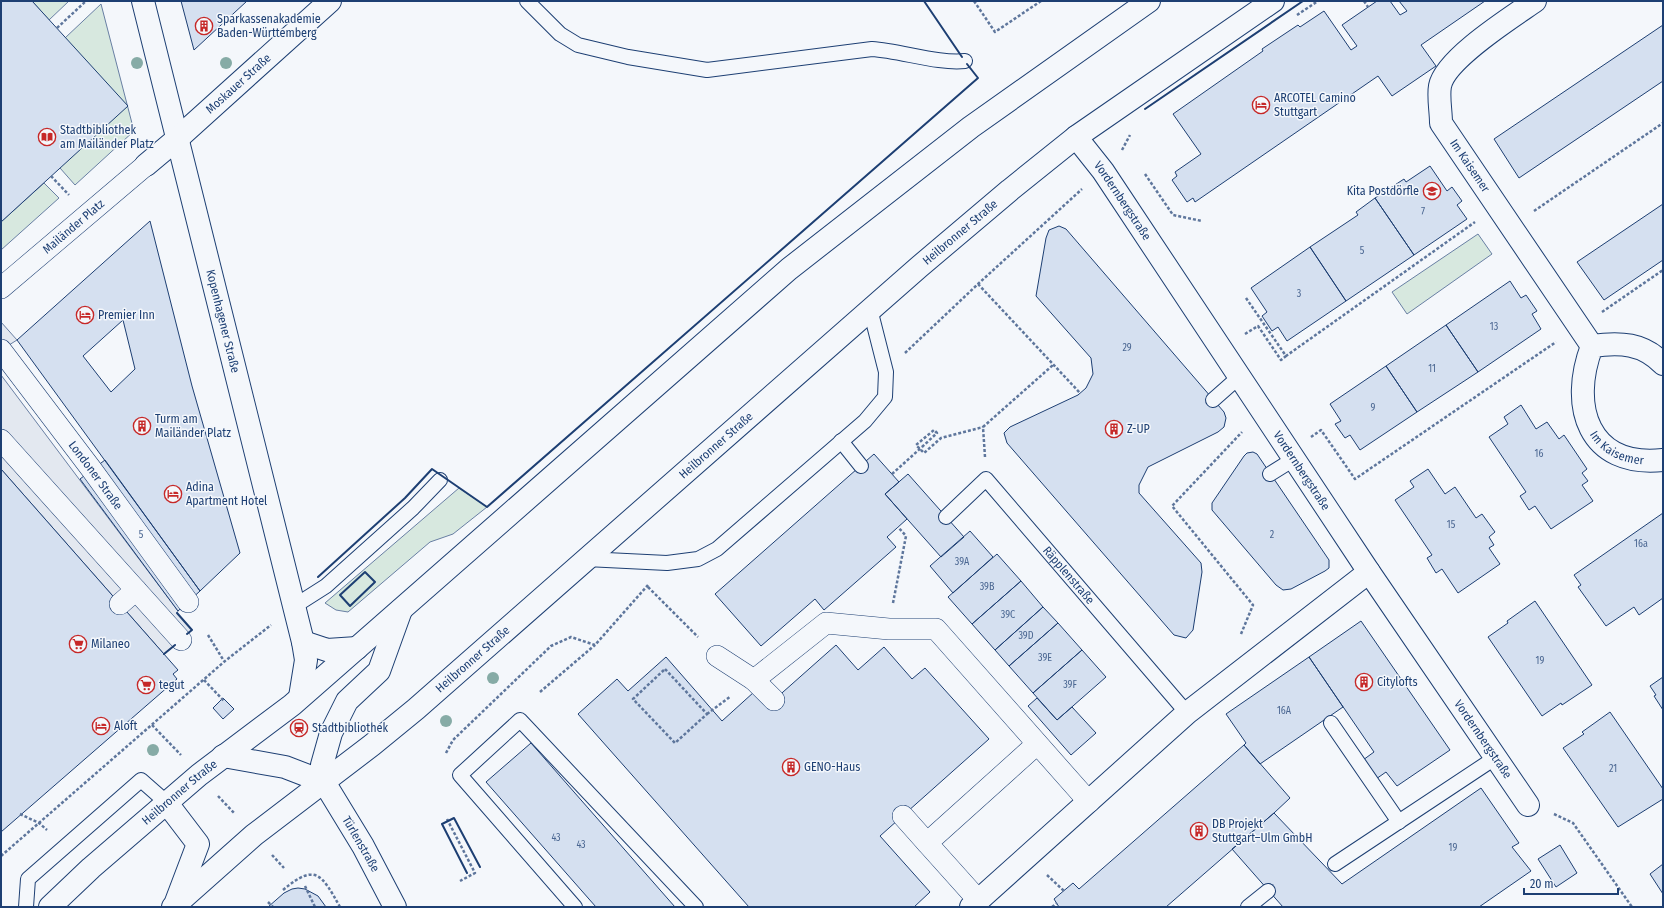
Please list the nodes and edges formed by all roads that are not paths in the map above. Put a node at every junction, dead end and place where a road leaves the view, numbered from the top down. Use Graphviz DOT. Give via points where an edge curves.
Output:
graph roads {
  1 [pos="143,1"];
  2 [pos="330,1"];
  3 [pos="527,1"];
  4 [pos="1149,1"];
  5 [pos="1273,1"];
  6 [pos="1535,1"];
  7 [pos="965,61"];
  8 [pos="1076,137"];
  9 [pos="177,139"];
  10 [pos="146,165"];
  11 [pos="1,288"];
  12 [pos="870,309"];
  13 [pos="1592,346"];
  14 [pos="1,350"];
  15 [pos="1663,364"];
  16 [pos="1239,377"];
  17 [pos="1213,400"];
  18 [pos="1,440"];
  19 [pos="842,441"];
  20 [pos="1294,459"];
  21 [pos="1663,460"];
  22 [pos="861,466"];
  23 [pos="1270,474"];
  24 [pos="440,480"];
  25 [pos="946,517"];
  26 [pos="586,558"];
  27 [pos="1369,572"];
  28 [pos="136,590"];
  29 [pos="188,602"];
  30 [pos="120,604"];
  31 [pos="293,607"];
  32 [pos="401,610"];
  33 [pos="180,640"];
  34 [pos="303,642"];
  35 [pos="357,648"];
  36 [pos="717,656"];
  37 [pos="754,680"];
  38 [pos="300,697"];
  39 [pos="774,700"];
  40 [pos="1187,713"];
  41 [pos="1331,723"];
  42 [pos="1037,744"];
  43 [pos="223,756"];
  44 [pos="1495,758"];
  45 [pos="324,782"];
  46 [pos="166,802"];
  47 [pos="1089,802"];
  48 [pos="1528,805"];
  49 [pos="903,816"];
  50 [pos="1399,822"];
  51 [pos="927,843"];
  52 [pos="1335,864"];
  53 [pos="1268,891"];
  54 [pos="978,905"];
  55 [pos="174,906"];
  56 [pos="26,907"];
  57 [pos="50,907"];
  58 [pos="395,907"];
  59 [pos="575,907"];
  60 [pos="696,907"];
  61 [pos="1248,907"];
  1 -- 9 [label="street, Kopenhagener Straße"];
  2 -- 9 [label="street, Moskauer Straße"];
  3 -- 7 [label="lane" via="560,34 578,45 628,57 707,70 872,49 955,62"];
  4 -- 32 [label="street, Heilbronner Straße" via="971,127 789,269"];
  5 -- 8 [label="street, Heilbronner Straße"];
  6 -- 13 [label="street, Im Kaisemer" via="1474,44 1452,66 1440,85 1441,123"];
  8 -- 12 [label="street, Heilbronner Straße"];
  8 -- 16 [label="street, Vordernbergstraße" via="1103,171"];
  9 -- 10 [label="street, Moskauer Straße"];
  9 -- 31 [label="street, Kopenhagener Straße"];
  10 -- 11 [label="street, Mailänder Platz"];
  12 -- 19 [label="lane" via="886,372 885,397 865,421"];
  12 -- 26 [label="street, Heilbronner Straße"];
  13 -- 15 [label="street" via="1611,343 1634,346 1653,354"];
  13 -- 21 [label="street, Im Kaisemer" via="1585,365 1582,389 1582,408 1589,429 1603,445 1627,459 1651,462"];
  14 -- 29 [label="street, Londoner Straße"];
  16 -- 17 [label="lane"];
  16 -- 20 [label="street, Vordernbergstraße"];
  18 -- 28 [label="street"];
  19 -- 22 [label="lane"];
  19 -- 26 [label="lane" via="717,549 698,559 667,563"];
  20 -- 23 [label="lane"];
  20 -- 27 [label="street, Vordernbergstraße"];
  24 -- 31 [label="lane" via="413,508 326,586"];
  25 -- 40 [label="lane, Räpplenstraße" via="986,480"];
  26 -- 45 [label="street, Heilbronner Straße" via="416,709"];
  27 -- 40 [label="street"];
  27 -- 44 [label="street, Vordernbergstraße"];
  28 -- 30 [label="street"];
  28 -- 33 [label="street"];
  31 -- 34 [label="street, Kopenhagener Straße"];
  32 -- 35 [label="street, Heilbronner Straße"];
  32 -- 45 [label="street" via="379,671 347,701 331,733 322,765"];
  34 -- 35 [label="street" via="327,650"];
  34 -- 38 [label="street, Kopenhagener Straße" via="306,660"];
  35 -- 38 [label="street, Heilbronner Straße"];
  36 -- 37 [label="street"];
  37 -- 39 [label="street"];
  37 -- 42 [label="street" via="826,624 889,629 936,629"];
  38 -- 43 [label="street, Heilbronner Straße"];
  40 -- 47 [label="street"];
  41 -- 50 [label="lane"];
  42 -- 47 [label="street"];
  42 -- 51 [label="street"];
  43 -- 45 [label="street" via="285,767"];
  43 -- 46 [label="street, Heilbronner Straße"];
  44 -- 48 [label="street, Vordernbergstraße"];
  44 -- 50 [label="lane"];
  45 -- 55 [label="street, Heilbronner Straße" via="254,835"];
  45 -- 58 [label="street, Türlenstraße" via="363,846"];
  46 -- 55 [label="street" via="198,844"];
  46 -- 56 [label="lane" via="141,780 28,879"];
  46 -- 57 [label="street, Heilbronner Straße"];
  47 -- 54 [label="street"];
  49 -- 51 [label="street"];
  50 -- 52 [label="lane"];
  51 -- 54 [label="street"];
  53 -- 61 [label="lane"];
  59 -- 60 [label="lane" via="460,775 520,720"];
}
